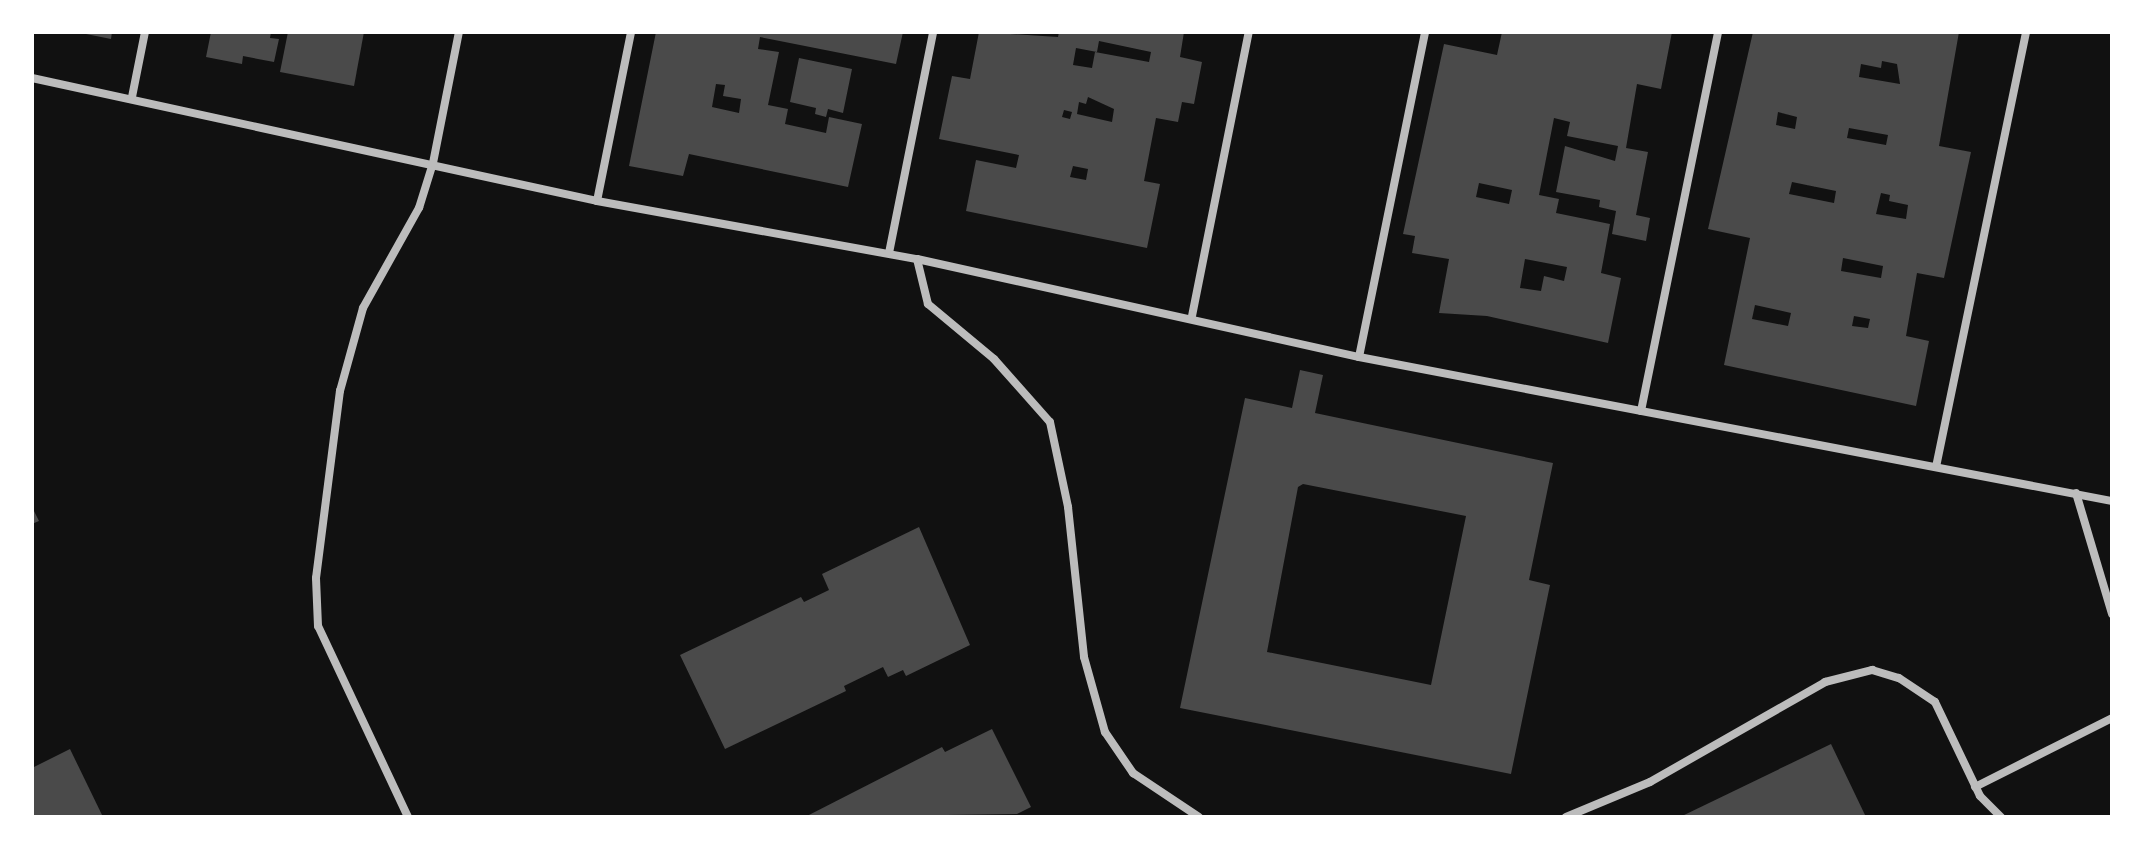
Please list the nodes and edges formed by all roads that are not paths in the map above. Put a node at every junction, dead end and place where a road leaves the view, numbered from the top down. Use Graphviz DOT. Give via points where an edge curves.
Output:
graph roads {
  1 [pos="145,32"];
  2 [pos="459,32"];
  3 [pos="631,32"];
  4 [pos="933,32"];
  5 [pos="1249,32"];
  6 [pos="1425,32"];
  7 [pos="1718,32"];
  8 [pos="2026,32"];
  9 [pos="32,78"];
  10 [pos="132,97"];
  11 [pos="433,163"];
  12 [pos="597,201"];
  13 [pos="889,253"];
  14 [pos="917,259"];
  15 [pos="1192,316"];
  16 [pos="1359,357"];
  17 [pos="1641,411"];
  18 [pos="1936,467"];
  19 [pos="2076,493"];
  20 [pos="2112,501"];
  21 [pos="2112,614"];
  22 [pos="2112,718"];
  23 [pos="1975,787"];
  24 [pos="408,817"];
  25 [pos="1199,817"];
  26 [pos="1566,817"];
  27 [pos="2001,817"];
  1 -- 10 [label="street"];
  2 -- 11 [label="street"];
  3 -- 12 [label="street"];
  4 -- 13 [label="street"];
  5 -- 15 [label="street"];
  6 -- 16 [label="street"];
  7 -- 17 [label="street"];
  8 -- 18 [label="street"];
  9 -- 10 [label="street"];
  10 -- 11 [label="street"];
  11 -- 12 [label="street"];
  11 -- 24 [label="street" via="419,208 363,308 340,391 316,578 318,626"];
  12 -- 13 [label="street"];
  13 -- 14 [label="street"];
  14 -- 15 [label="street"];
  14 -- 25 [label="street" via="928,304 994,359 1050,422 1068,507 1084,657 1105,732 1133,773"];
  15 -- 16 [label="street"];
  16 -- 17 [label="street"];
  17 -- 18 [label="street"];
  18 -- 19 [label="street"];
  19 -- 20 [label="street"];
  19 -- 21 [label="street"];
  22 -- 23 [label="street"];
  23 -- 26 [label="street" via="1935,702 1899,678 1872,670 1850,672 1650,782"];
  23 -- 27 [label="street"];
}
